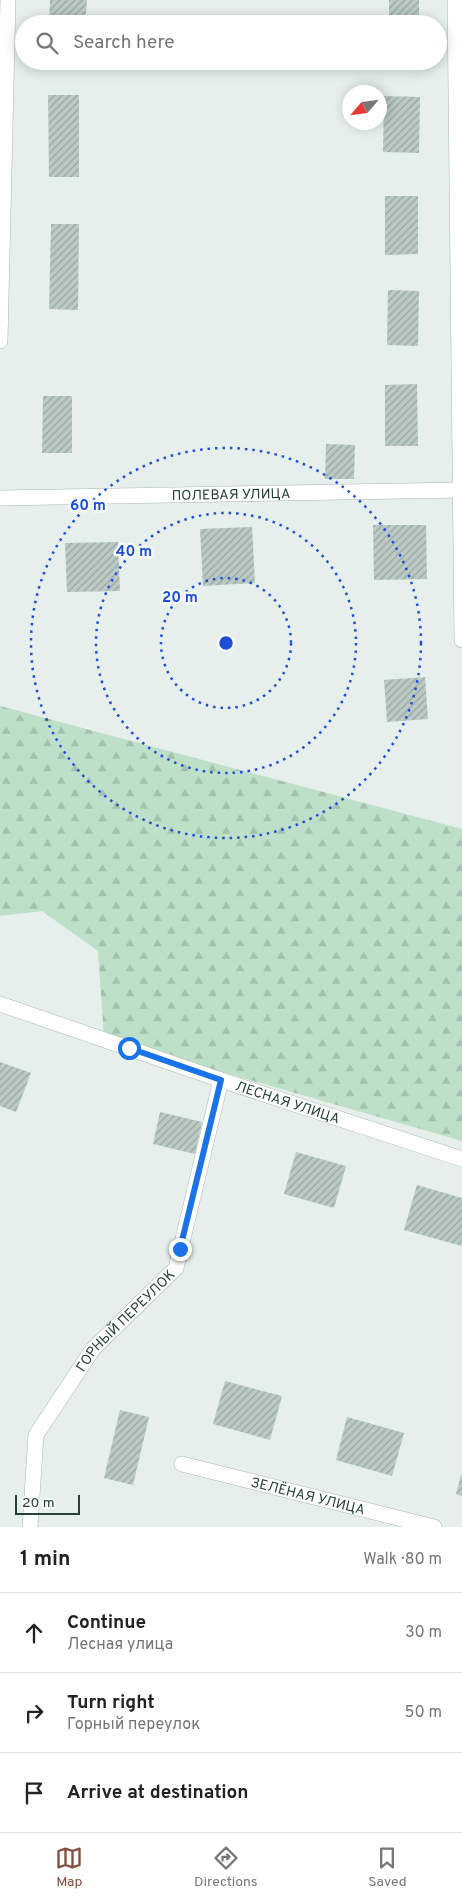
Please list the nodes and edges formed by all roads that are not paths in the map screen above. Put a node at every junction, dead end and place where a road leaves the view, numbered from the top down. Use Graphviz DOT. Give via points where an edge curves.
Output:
graph roads {
  1 [pos="8,0"];
  2 [pos="455,0"];
  3 [pos="3,31"];
  4 [pos="0,341"];
  5 [pos="461,490"];
  6 [pos="0,498"];
  7 [pos="462,640"];
  8 [pos="0,1004"];
  9 [pos="221,1080"];
  10 [pos="462,1159"];
  11 [pos="182,1464"];
  12 [pos="30,1527"];
  13 [pos="434,1527"];
  1 -- 3 [label="street"];
  2 -- 5 [label="street"];
  3 -- 4 [label="street"];
  5 -- 6 [label="street, ПОЛЕВАЯ УЛИЦА"];
  5 -- 7 [label="street"];
  8 -- 9 [label="street, ЛЕСНАЯ УЛИЦА"];
  9 -- 10 [label="street, ЛЕСНАЯ УЛИЦА"];
  9 -- 12 [label="street, ГОРНЫЙ ПЕРЕУЛОК" via="176,1268 92,1348 36,1435"];
  11 -- 13 [label="street, ЗЕЛЁНАЯ УЛИЦА"];
}
